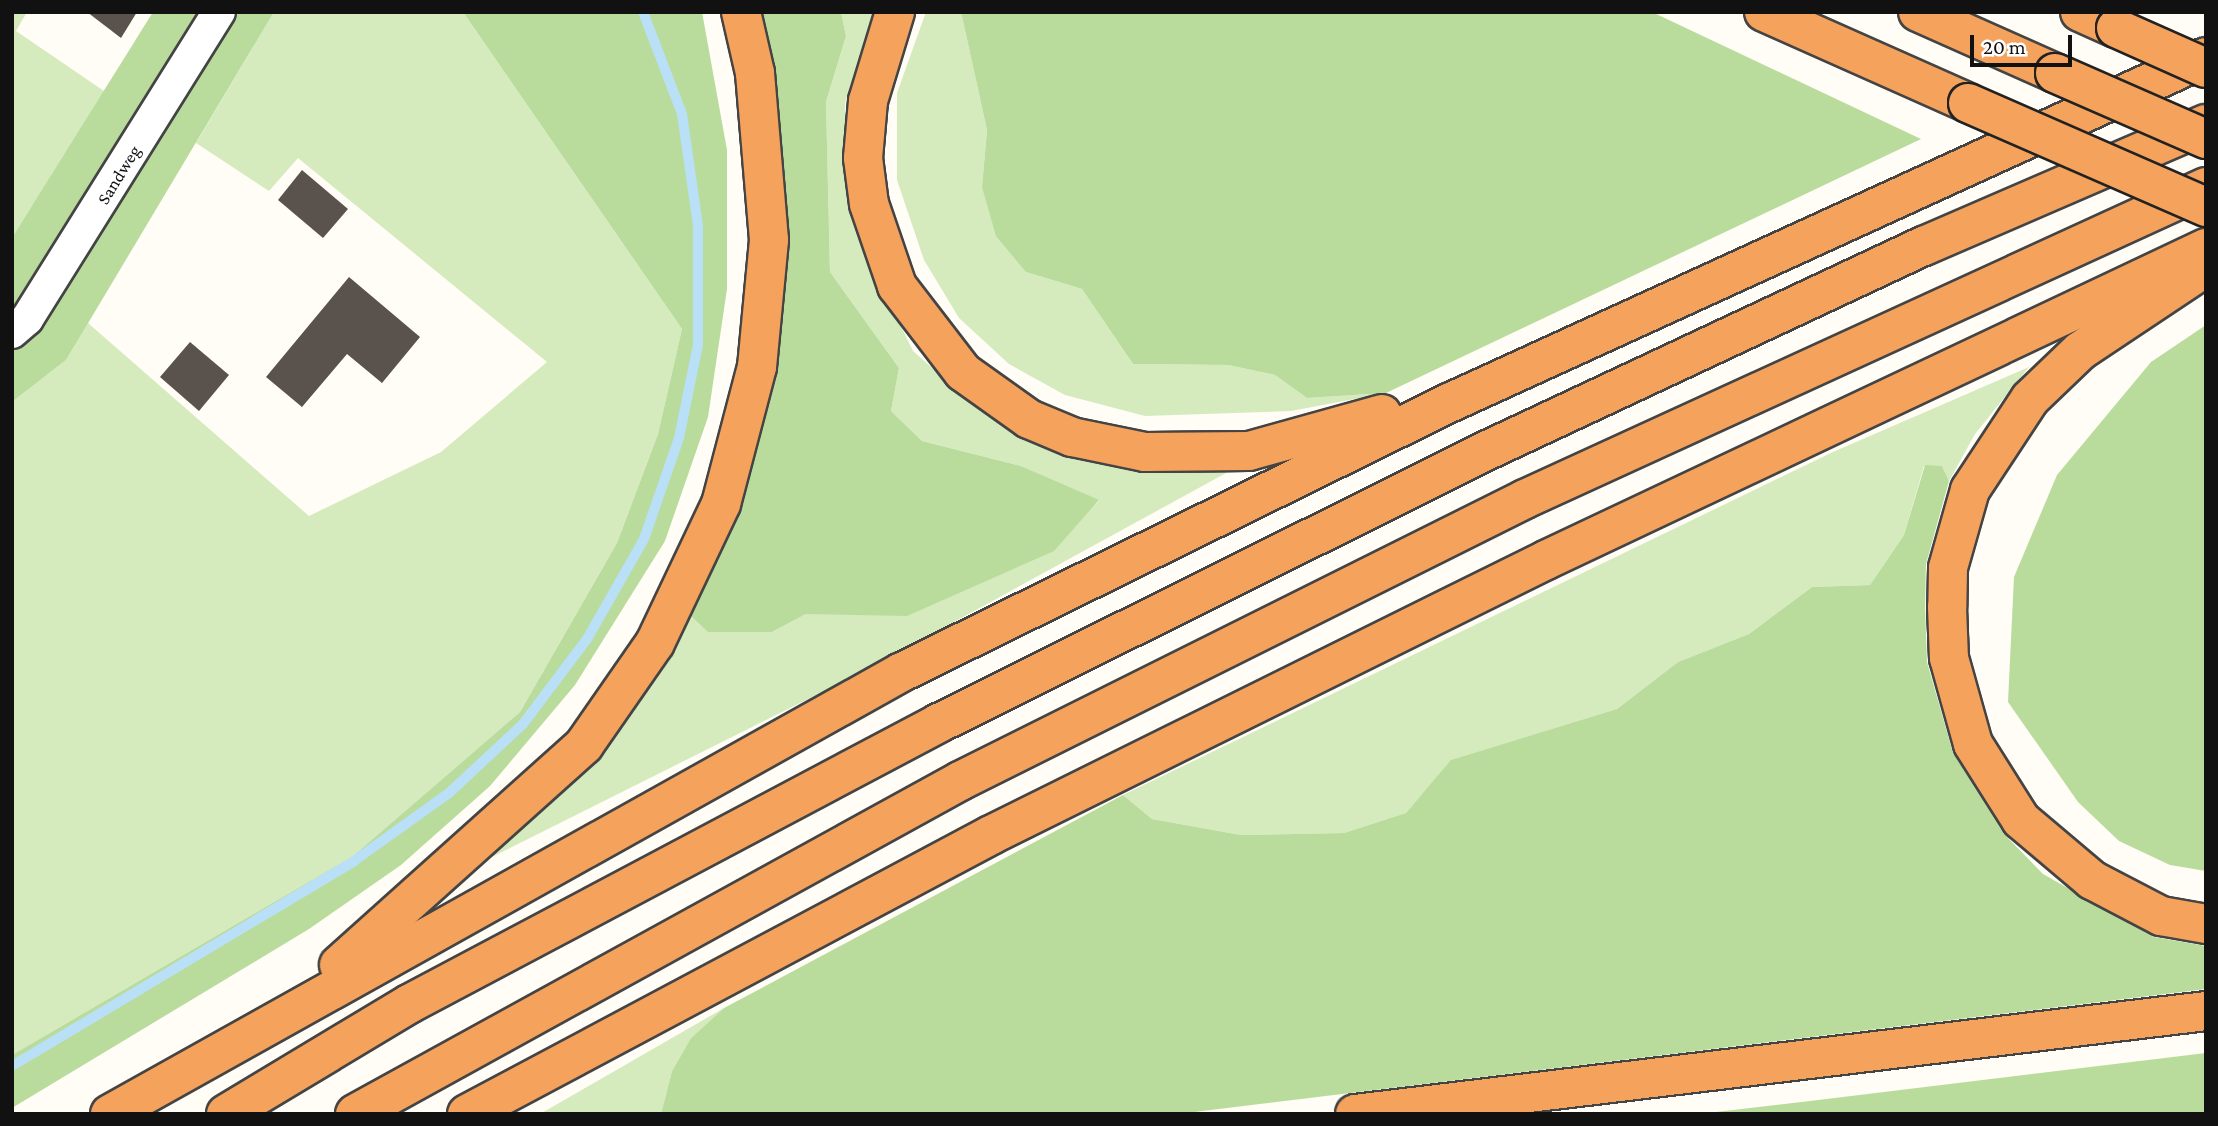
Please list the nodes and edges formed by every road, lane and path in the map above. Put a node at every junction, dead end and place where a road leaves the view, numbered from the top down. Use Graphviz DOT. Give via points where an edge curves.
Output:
graph roads {
  1 [pos="219,12"];
  2 [pos="741,12"];
  3 [pos="895,12"];
  4 [pos="1764,12"];
  5 [pos="1918,12"];
  6 [pos="2080,12"];
  7 [pos="2206,57"];
  8 [pos="2206,68"];
  9 [pos="2206,124"];
  10 [pos="2206,139"];
  11 [pos="2206,187"];
  12 [pos="2206,207"];
  13 [pos="2206,248"];
  14 [pos="2206,267"];
  15 [pos="12,332"];
  16 [pos="1450,403"];
  17 [pos="2206,924"];
  18 [pos="297,1005"];
  19 [pos="2206,1011"];
  20 [pos="110,1114"];
  21 [pos="226,1114"];
  22 [pos="355,1114"];
  23 [pos="467,1114"];
  24 [pos="1355,1114"];
  1 -- 15 [label="street, Sandweg" via="27,319"];
  2 -- 18 [label="highway" via="767,174 765,308 744,428 697,560 655,643 584,745"];
  3 -- 16 [label="highway" via="868,101 863,158 879,247 897,286 939,347 996,399 1072,437 1146,452 1249,451 1373,415"];
  4 -- 12 [label="highway, bridge"];
  5 -- 10 [label="highway, bridge"];
  6 -- 8 [label="highway, bridge"];
  7 -- 16 [label="highway"];
  9 -- 21 [label="highway" via="1912,252 1490,449 939,723 409,1004"];
  11 -- 22 [label="highway" via="1525,499 960,781"];
  13 -- 23 [label="highway" via="1546,560 991,835"];
  14 -- 17 [label="highway" via="2080,351 2029,400 1970,490 1948,568 1947,607 1949,658 1973,744 2021,820 2092,880 2161,916"];
  16 -- 18 [label="highway" via="902,672"];
  18 -- 20 [label="highway"];
  19 -- 24 [label="highway"];
}
